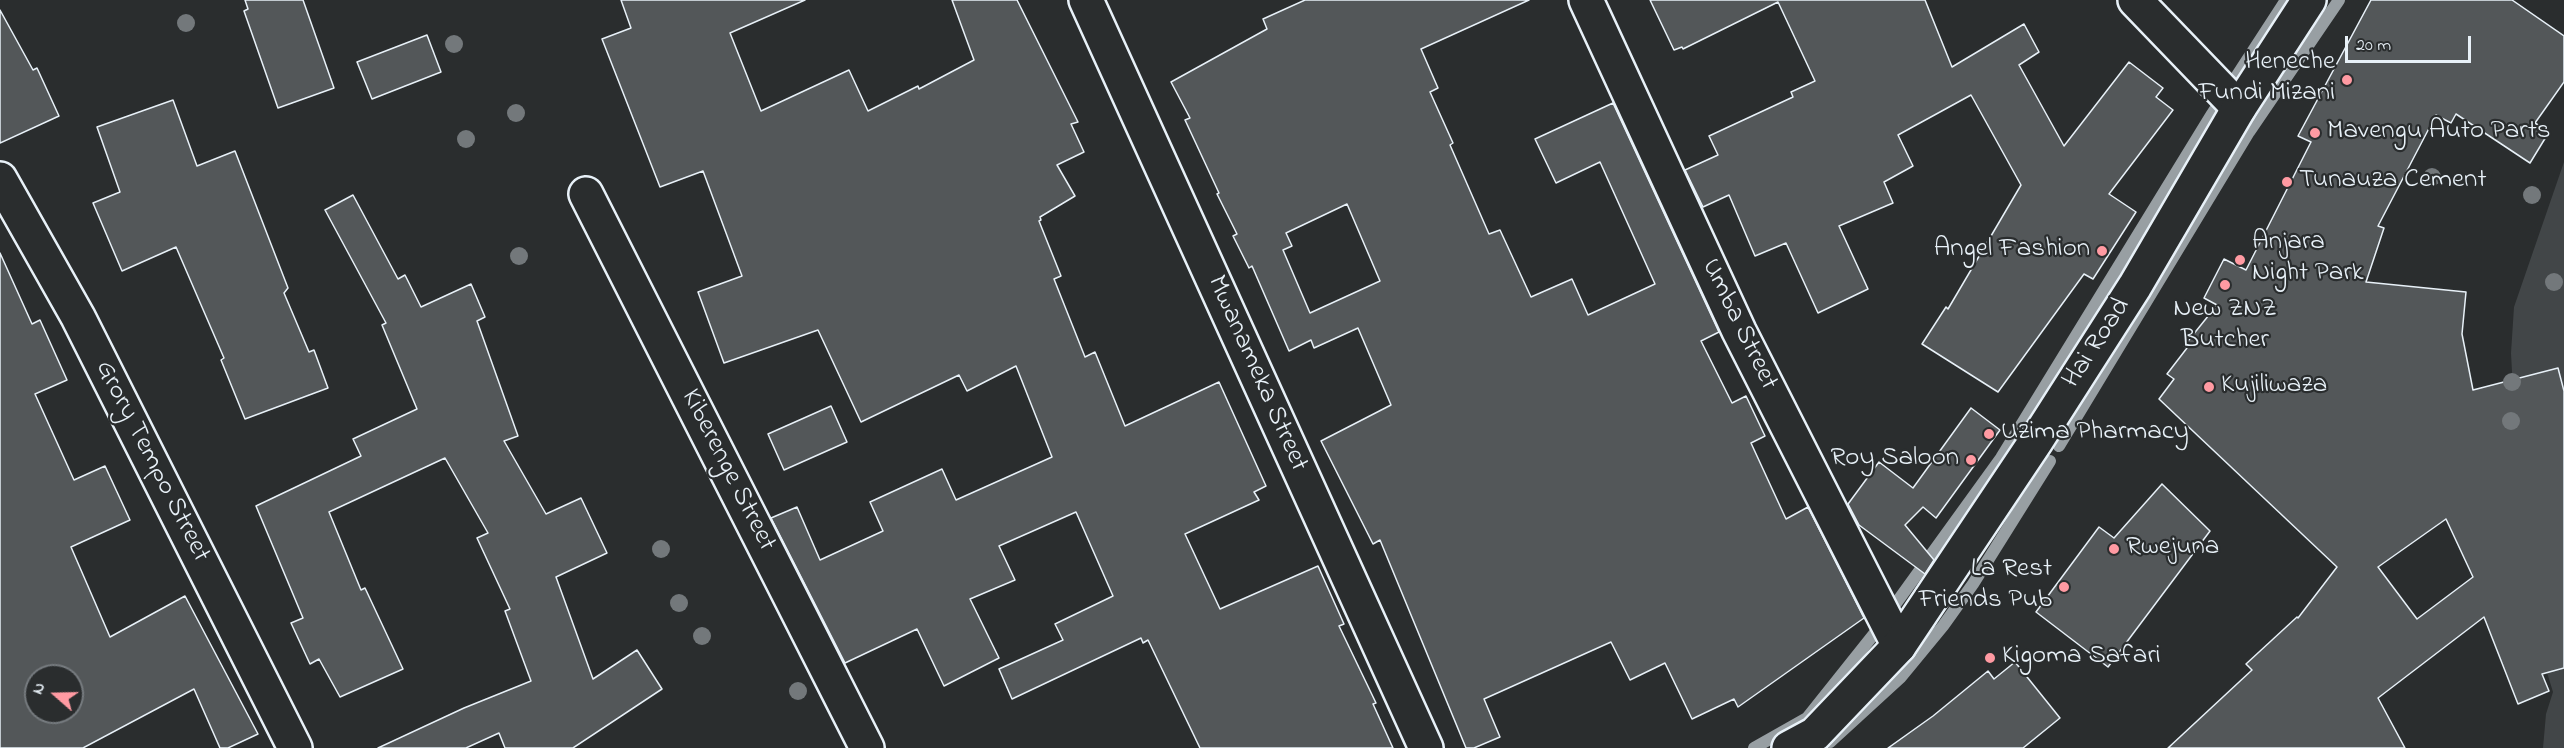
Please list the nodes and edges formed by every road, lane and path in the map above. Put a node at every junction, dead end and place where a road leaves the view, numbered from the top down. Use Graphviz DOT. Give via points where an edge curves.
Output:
graph roads {
  1 [pos="1086,0"];
  2 [pos="1586,0"];
  3 [pos="2135,0"];
  4 [pos="2309,0"];
  5 [pos="2239,108"];
  6 [pos="0,179"];
  7 [pos="586,194"];
  8 [pos="1899,646"];
  9 [pos="295,748"];
  10 [pos="867,748"];
  11 [pos="1426,748"];
  12 [pos="1789,748"];
  1 -- 11 [label="street, Mwanameka Street"];
  2 -- 8 [label="street, Umba Street" via="1739,331"];
  3 -- 5 [label="street"];
  4 -- 5 [label="street, Hai Road"];
  5 -- 8 [label="street, Hai Road" via="2135,286 2037,441"];
  6 -- 9 [label="street, Grory Tempo Street" via="78,317"];
  7 -- 10 [label="street, Kiberenge Street"];
  8 -- 12 [label="street, Hai Road" via="1815,734"];
}
